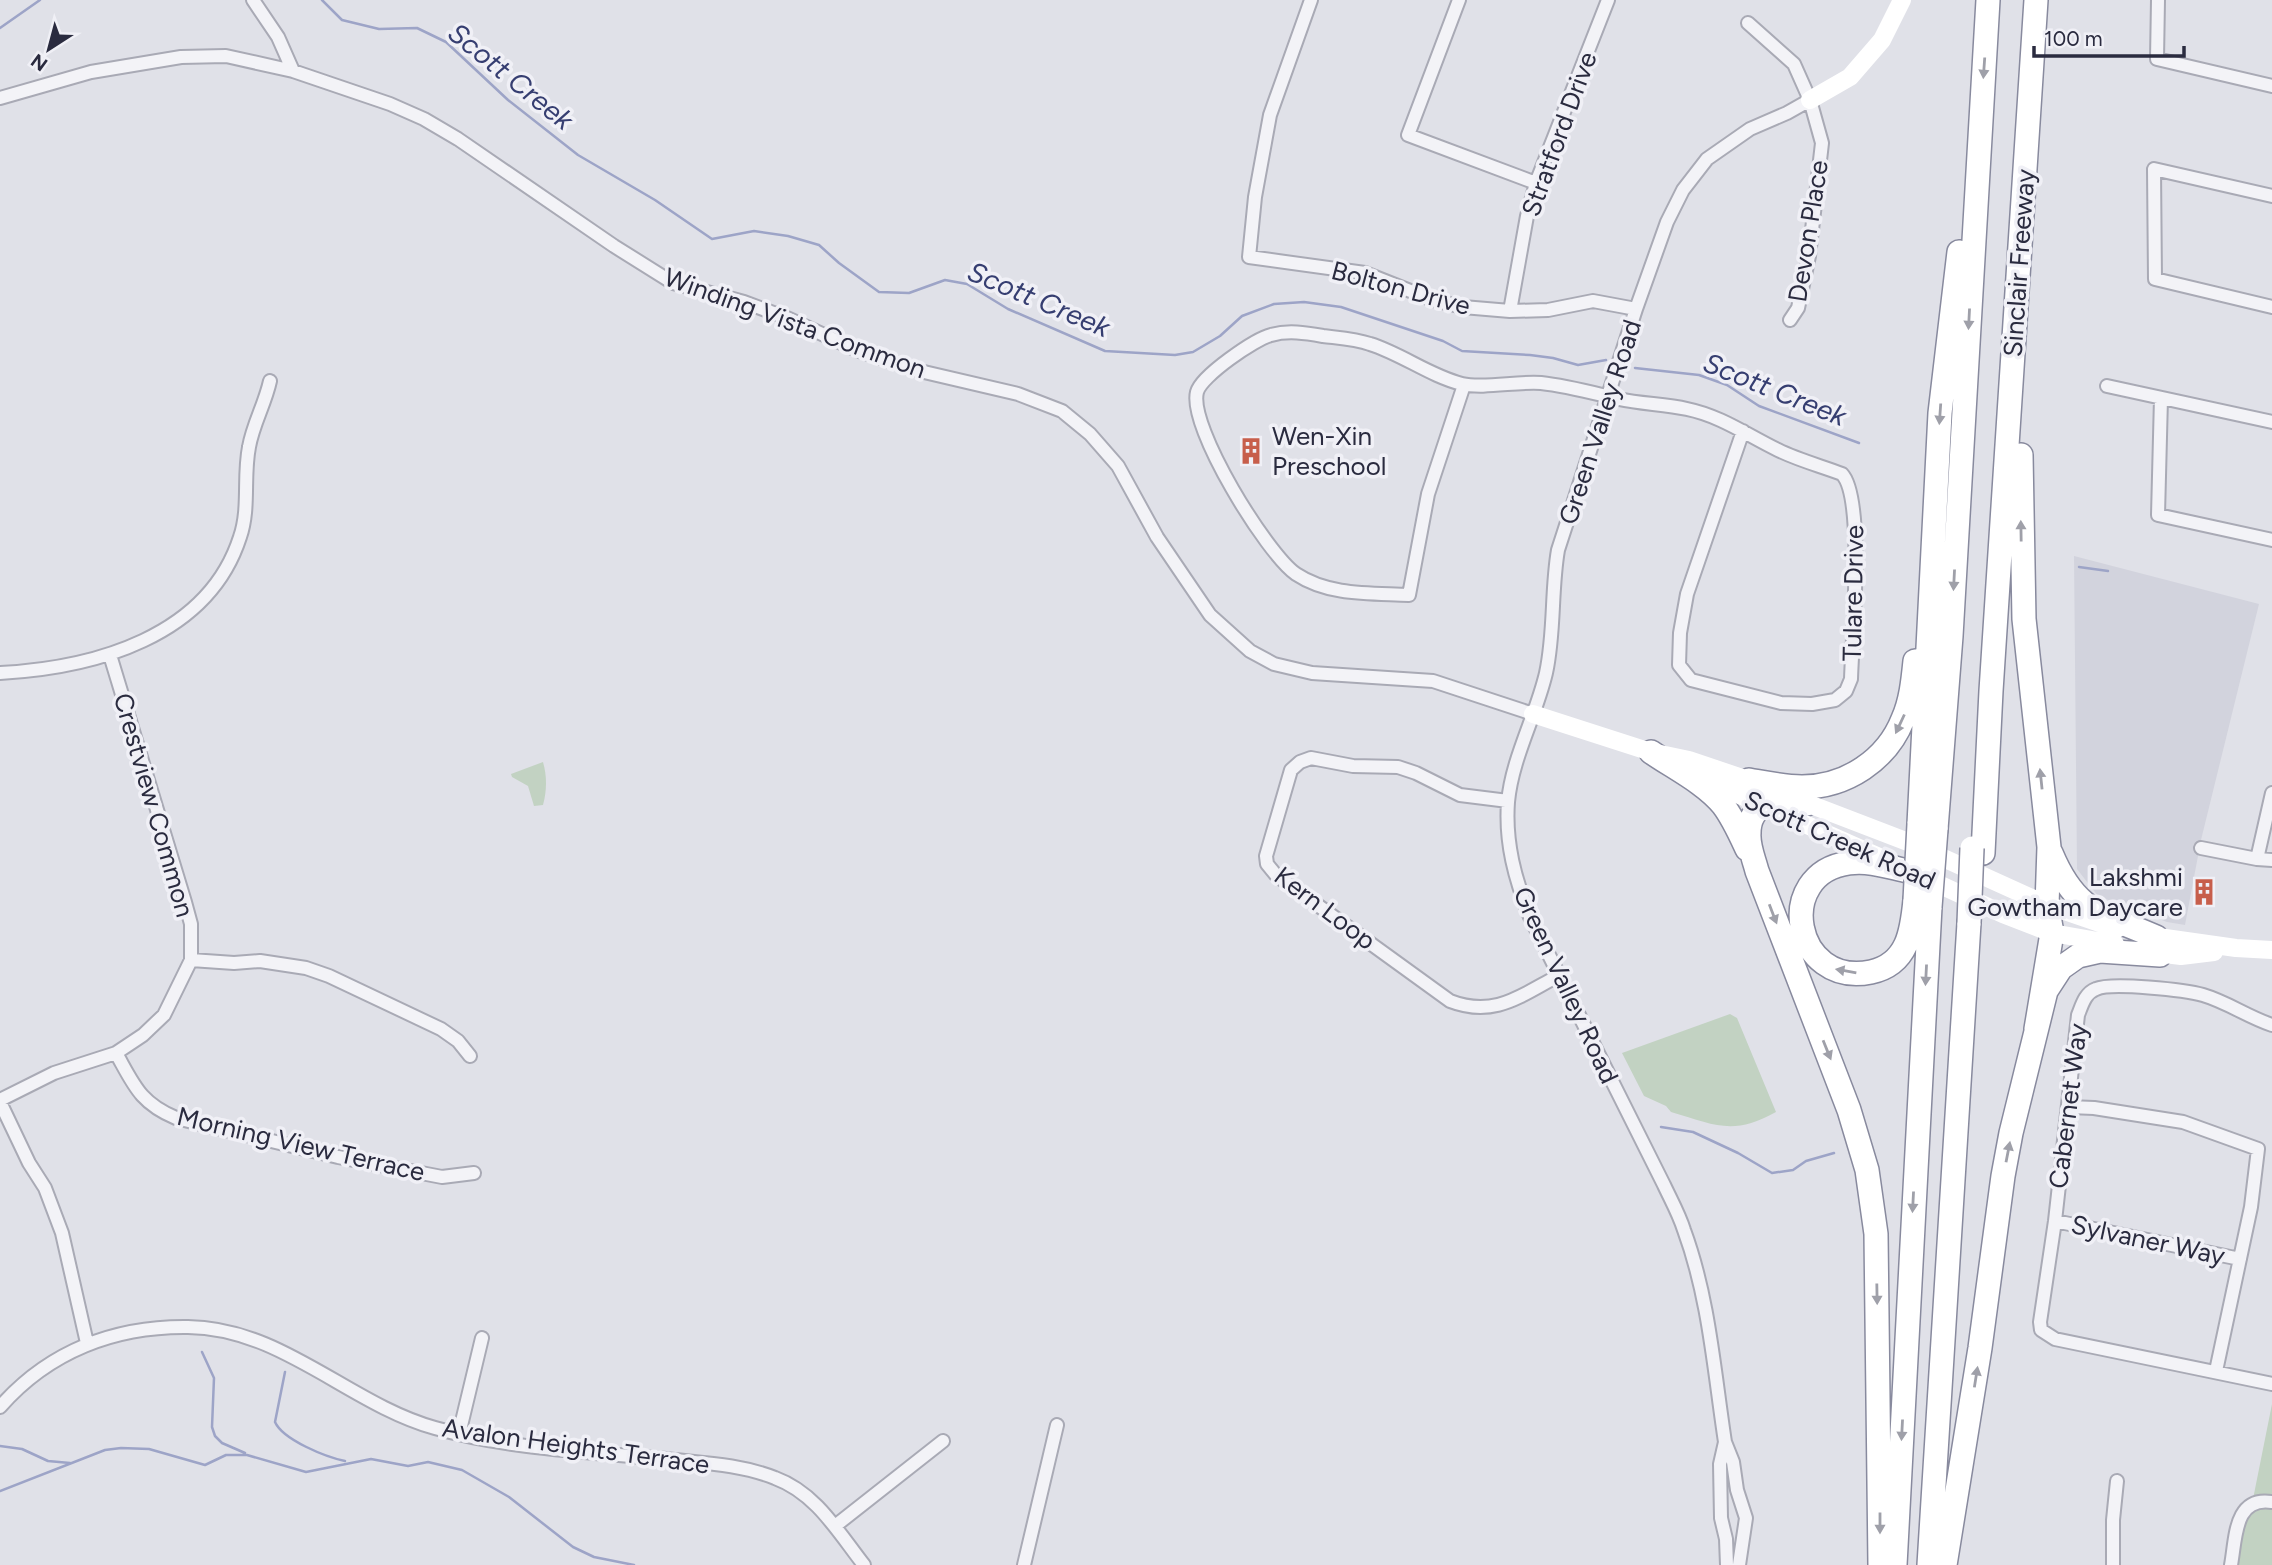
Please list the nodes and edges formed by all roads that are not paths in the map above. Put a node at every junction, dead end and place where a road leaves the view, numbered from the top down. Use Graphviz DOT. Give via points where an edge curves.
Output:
graph roads {
  1 [pos="253,0"];
  2 [pos="1311,0"];
  3 [pos="1459,0"];
  4 [pos="1608,0"];
  5 [pos="1902,0"];
  6 [pos="1988,0"];
  7 [pos="2024,0"];
  8 [pos="2036,0"];
  9 [pos="2158,0"];
  10 [pos="1748,23"];
  11 [pos="293,71"];
  12 [pos="2272,86"];
  13 [pos="0,98"];
  14 [pos="1810,100"];
  15 [pos="1978,153"];
  16 [pos="1536,183"];
  17 [pos="2272,196"];
  18 [pos="2021,231"];
  19 [pos="2272,307"];
  20 [pos="1636,309"];
  21 [pos="1510,311"];
  22 [pos="1790,320"];
  23 [pos="270,381"];
  24 [pos="1464,385"];
  25 [pos="2108,386"];
  26 [pos="1609,396"];
  27 [pos="2161,398"];
  28 [pos="2272,422"];
  29 [pos="1743,431"];
  30 [pos="1934,512"];
  31 [pos="2272,540"];
  32 [pos="110,655"];
  33 [pos="0,673"];
  34 [pos="1312,673"];
  35 [pos="1986,681"];
  36 [pos="1533,714"];
  37 [pos="1651,752"];
  38 [pos="1749,780"];
  39 [pos="2272,793"];
  40 [pos="1508,801"];
  41 [pos="1807,804"];
  42 [pos="1763,806"];
  43 [pos="1927,827"];
  44 [pos="2049,847"];
  45 [pos="2202,848"];
  46 [pos="2257,859"];
  47 [pos="2272,860"];
  48 [pos="1908,870"];
  49 [pos="1757,871"];
  50 [pos="1922,904"];
  51 [pos="2047,905"];
  52 [pos="1974,925"];
  53 [pos="2052,933"];
  54 [pos="2158,946"];
  55 [pos="2272,950"];
  56 [pos="191,960"];
  57 [pos="1558,976"];
  58 [pos="2272,1025"];
  59 [pos="2036,1029"];
  60 [pos="116,1053"];
  61 [pos="470,1056"];
  62 [pos="0,1101"];
  63 [pos="2069,1107"];
  64 [pos="474,1173"];
  65 [pos="2055,1221"];
  66 [pos="2241,1259"];
  67 [pos="482,1338"];
  68 [pos="88,1343"];
  69 [pos="2216,1371"];
  70 [pos="2272,1384"];
  71 [pos="0,1407"];
  72 [pos="1057,1425"];
  73 [pos="459,1434"];
  74 [pos="943,1441"];
  75 [pos="1725,1442"];
  76 [pos="2117,1481"];
  77 [pos="1739,1494"];
  78 [pos="1721,1500"];
  79 [pos="2272,1502"];
  80 [pos="835,1526"];
  81 [pos="1727,1539"];
  82 [pos="1744,1539"];
  83 [pos="864,1565"];
  84 [pos="1024,1565"];
  85 [pos="1727,1565"];
  86 [pos="1739,1565"];
  87 [pos="1880,1565"];
  88 [pos="1895,1565"];
  89 [pos="1929,1565"];
  90 [pos="1942,1565"];
  91 [pos="2113,1565"];
  92 [pos="2231,1565"];
  1 -- 11 [label="street" via="278,37"];
  2 -- 21 [label="street, Bolton Drive" via="1270,115 1249,257 1365,273 1433,300"];
  3 -- 16 [label="street" via="1408,135"];
  4 -- 16 [label="street, Stratford Drive"];
  5 -- 14 [label="main road" via="1882,40 1850,76"];
  6 -- 15 [label="highway, Sinclair Freeway, one-way"];
  7 -- 35 [label="highway"];
  8 -- 18 [label="highway, Sinclair Freeway"];
  9 -- 12 [label="street" via="2157,59"];
  10 -- 14 [label="street, Devon Place" via="1794,64"];
  11 -- 13 [label="street, Winding Vista Common" via="226,56 181,57 91,72"];
  11 -- 34 [label="street, Winding Vista Common" via="424,119 673,283 744,302 859,351 1018,394 1062,411 1090,433 1118,466 1157,537 1225,631 1274,664"];
  14 -- 20 [label="street, Green Valley Road" via="1750,129 1707,159 1683,190 1667,222"];
  14 -- 22 [label="street, Devon Place" via="1822,143 1809,256 1798,308"];
  15 -- 30 [label="highway, one-way" via="1967,190 1948,335"];
  15 -- 43 [label="highway, Sinclair Freeway, one-way" via="1951,636"];
  16 -- 21 [label="street, Stratford Drive"];
  17 -- 19 [label="street" via="2154,169 2155,279"];
  18 -- 35 [label="highway, Sinclair Freeway" via="2002,526"];
  44 -- 18 [label="highway, one-way" via="2022,582"];
  20 -- 21 [label="street, Bolton Drive" via="1593,301 1548,310"];
  20 -- 26 [label="street, Green Valley Road"];
  23 -- 32 [label="street" via="249,445 243,530 223,575 179,621"];
  24 -- 24 [label="street" via="1428,494 1409,595 1317,585 1276,556 1232,489 1196,400 1203,381 1247,347 1271,335 1297,332 1369,343"];
  24 -- 26 [label="street, Tulare Drive" via="1540,383"];
  25 -- 27 [label="street"];
  26 -- 29 [label="street, Tulare Drive" via="1697,411"];
  26 -- 36 [label="street, Green Valley Road" via="1559,550 1553,577 1550,649"];
  27 -- 28 [label="street"];
  27 -- 31 [label="street" via="2158,515"];
  29 -- 29 [label="street, Tulare Drive" via="1779,451 1842,474 1850,486 1855,535 1851,679 1835,700 1781,704 1691,680 1679,665 1687,594"];
  30 -- 38 [label="highway, one-way" via="1910,696 1891,741 1865,767 1832,783 1804,787"];
  30 -- 43 [label="highway"];
  32 -- 33 [label="street"];
  32 -- 56 [label="street, Crestview Common" via="186,902"];
  34 -- 36 [label="street, Scott Creek Road" via="1433,681"];
  35 -- 52 [label="highway"];
  36 -- 37 [label="main road, Scott Creek Road"];
  36 -- 40 [label="street, Green Valley Road"];
  37 -- 38 [label="main road, Scott Creek Road"];
  37 -- 42 [label="main road, Scott Creek Road"];
  37 -- 49 [label="highway" via="1720,801"];
  38 -- 41 [label="main road, Scott Creek Road"];
  39 -- 46 [label="street"];
  40 -- 57 [label="street, Green Valley Road" via="1515,878"];
  40 -- 57 [label="street, Kern Loop" via="1460,795 1398,767 1353,766 1311,758 1290,770 1267,864 1450,1001 1477,1009 1492,1007"];
  41 -- 42 [label="highway" via="1780,800"];
  41 -- 51 [label="main road, Scott Creek Road" via="1908,842"];
  42 -- 48 [label="main road, Scott Creek Road"];
  42 -- 49 [label="highway" via="1752,818 1748,835"];
  43 -- 50 [label="highway, bridge"];
  44 -- 51 [label="highway"];
  44 -- 54 [label="highway" via="2075,897"];
  45 -- 46 [label="street"];
  46 -- 47 [label="street"];
  50 -- 48 [label="highway, one-way" via="1906,946 1894,961 1876,971 1830,968 1812,952 1801,929 1807,892 1825,871 1858,862"];
  48 -- 53 [label="main road, Scott Creek Road"];
  49 -- 87 [label="highway, one-way" via="1849,1110 1871,1190 1877,1255"];
  50 -- 88 [label="highway, one-way"];
  51 -- 53 [label="highway"];
  51 -- 54 [label="main road, Scott Creek Road"];
  52 -- 89 [label="highway"];
  52 -- 90 [label="highway"];
  53 -- 54 [label="main road, Scott Creek Road" via="2127,946"];
  53 -- 59 [label="highway"];
  54 -- 55 [label="main road, Scott Creek Road"];
  54 -- 59 [label="highway" via="2078,956 2050,983"];
  56 -- 60 [label="street, Crestview Common" via="164,1015"];
  56 -- 61 [label="street" via="282,963 329,976 441,1029"];
  57 -- 75 [label="street, Green Valley Road" via="1684,1227 1704,1301"];
  58 -- 63 [label="street, Cabernet Way" via="2181,990 2095,989 2078,1015"];
  90 -- 59 [label="highway, one-way" via="1980,1348 2003,1176"];
  60 -- 62 [label="street, Crestview Common" via="54,1073"];
  60 -- 64 [label="street, Morning View Terrace" via="143,1098 176,1118 442,1177"];
  62 -- 68 [label="street" via="45,1188 62,1233"];
  63 -- 65 [label="street, Cabernet Way"];
  63 -- 66 [label="street" via="2183,1122 2258,1149"];
  65 -- 66 [label="street, Sylvaner Way"];
  65 -- 69 [label="street, Cabernet Way" via="2041,1330 2055,1339"];
  66 -- 69 [label="street"];
  67 -- 73 [label="street"];
  68 -- 71 [label="street, Avalon Heights Terrace" via="41,1370"];
  68 -- 73 [label="street, Avalon Heights Terrace" via="154,1328 224,1331 271,1346 406,1417"];
  69 -- 70 [label="street"];
  72 -- 84 [label="street"];
  73 -- 80 [label="street, Avalon Heights Terrace" via="758,1472 793,1486"];
  74 -- 80 [label="street"];
  75 -- 77 [label="street"];
  75 -- 78 [label="street"];
  76 -- 91 [label="street"];
  77 -- 78 [label="street" via="1728,1491"];
  77 -- 82 [label="street" via="1746,1518"];
  78 -- 81 [label="street"];
  79 -- 92 [label="street" via="2251,1504 2241,1513"];
  80 -- 83 [label="street, Avalon Heights Terrace"];
  81 -- 82 [label="street" via="1737,1545"];
  81 -- 85 [label="street"];
  82 -- 86 [label="street"];
}
